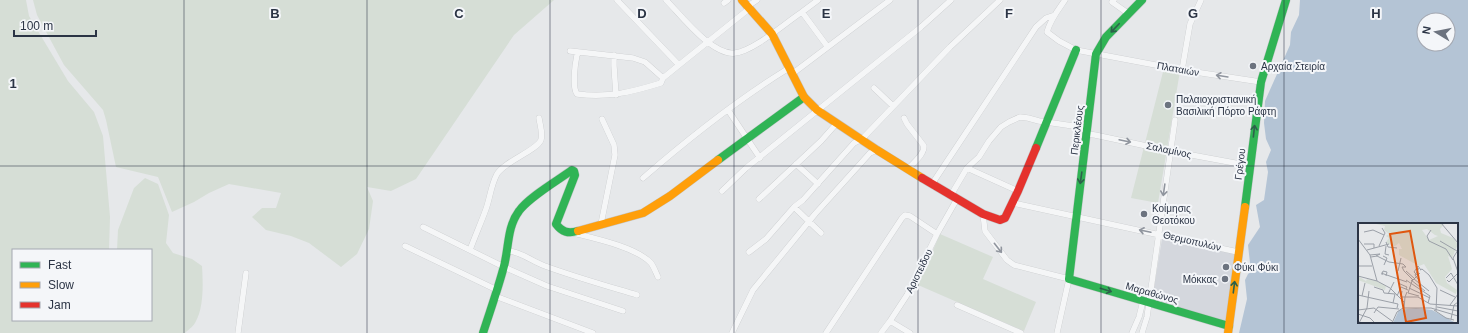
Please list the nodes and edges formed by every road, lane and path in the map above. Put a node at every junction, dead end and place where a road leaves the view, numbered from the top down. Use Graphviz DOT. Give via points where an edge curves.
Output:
graph roads {
  1 [pos="617,0"];
  2 [pos="666,0"];
  3 [pos="757,0"];
  4 [pos="818,0"];
  5 [pos="890,0"];
  6 [pos="951,0"];
  7 [pos="1000,0"];
  8 [pos="1065,0"];
  9 [pos="1142,0"];
  10 [pos="1201,0"];
  11 [pos="1286,0"];
  12 [pos="1112,1"];
  13 [pos="747,5"];
  14 [pos="802,12"];
  15 [pos="1129,14"];
  16 [pos="1055,15"];
  17 [pos="772,34"];
  18 [pos="707,42"];
  19 [pos="827,46"];
  20 [pos="1076,50"];
  21 [pos="570,51"];
  22 [pos="579,52"];
  23 [pos="1096,54"];
  24 [pos="614,55"];
  25 [pos="678,65"];
  26 [pos="1182,70"];
  27 [pos="790,71"];
  28 [pos="663,78"];
  29 [pos="1261,82"];
  30 [pos="874,88"];
  31 [pos="616,95"];
  32 [pos="804,97"];
  33 [pos="893,106"];
  34 [pos="728,110"];
  35 [pos="817,110"];
  36 [pos="539,118"];
  37 [pos="904,118"];
  38 [pos="602,119"];
  39 [pos="1175,120"];
  40 [pos="1046,122"];
  41 [pos="837,123"];
  42 [pos="1087,131"];
  43 [pos="746,139"];
  44 [pos="862,139"];
  45 [pos="877,150"];
  46 [pos="1170,151"];
  47 [pos="760,158"];
  48 [pos="796,164"];
  49 [pos="1251,166"];
  50 [pos="967,168"];
  51 [pos="908,169"];
  52 [pos="644,178"];
  53 [pos="818,184"];
  54 [pos="932,184"];
  55 [pos="722,191"];
  56 [pos="1018,191"];
  57 [pos="954,197"];
  58 [pos="759,199"];
  59 [pos="1013,203"];
  60 [pos="794,208"];
  61 [pos="983,214"];
  62 [pos="1075,217"];
  63 [pos="809,221"];
  64 [pos="601,224"];
  65 [pos="423,227"];
  66 [pos="570,233"];
  67 [pos="821,233"];
  68 [pos="937,234"];
  69 [pos="1158,234"];
  70 [pos="405,246"];
  71 [pos="470,250"];
  72 [pos="508,251"];
  73 [pos="750,252"];
  74 [pos="1238,252"];
  75 [pos="504,267"];
  76 [pos="246,273"];
  77 [pos="658,277"];
  78 [pos="1069,279"];
  79 [pos="496,293"];
  80 [pos="637,295"];
  81 [pos="1146,302"];
  82 [pos="957,305"];
  83 [pos="623,311"];
  84 [pos="890,321"];
  85 [pos="1229,329"];
  86 [pos="238,333"];
  87 [pos="483,333"];
  88 [pos="593,333"];
  89 [pos="732,333"];
  90 [pos="826,333"];
  91 [pos="881,333"];
  92 [pos="910,333"];
  93 [pos="1021,333"];
  94 [pos="1057,333"];
  95 [pos="1132,333"];
  96 [pos="1142,333"];
  1 -- 25 [label="street"];
  2 -- 18 [label="street"];
  3 -- 13 [label="street"];
  4 -- 14 [label="street"];
  5 -- 19 [label="street"];
  6 -- 35 [label="street"];
  7 -- 33 [label="street"];
  8 -- 16 [label="street"];
  9 -- 15 [label="street, Περικλέους"];
  10 -- 26 [label="street" via="1190,24"];
  11 -- 29 [label="street, Γρέγου"];
  12 -- 15 [label="street"];
  13 -- 17 [label="street"];
  13 -- 18 [label="street"];
  14 -- 17 [label="street"];
  14 -- 19 [label="street"];
  15 -- 23 [label="street, Περικλέους, one-way" via="1106,37"];
  16 -- 20 [label="street, Πλαταιών" via="1047,32"];
  16 -- 54 [label="street" via="1046,18 1036,27"];
  17 -- 18 [label="street" via="735,53 725,53"];
  17 -- 27 [label="street"];
  18 -- 25 [label="street"];
  19 -- 27 [label="street"];
  20 -- 23 [label="street, Πλαταιών"];
  20 -- 40 [label="street"];
  21 -- 22 [label="street"];
  22 -- 24 [label="street"];
  22 -- 31 [label="street" via="575,86 577,94"];
  23 -- 26 [label="street, Πλαταιών"];
  23 -- 42 [label="street, Περικλέους"];
  24 -- 28 [label="street" via="645,62"];
  24 -- 31 [label="street"];
  25 -- 28 [label="street"];
  29 -- 26 [label="street, Πλαταιών, one-way"];
  27 -- 32 [label="street"];
  27 -- 34 [label="street" via="755,88"];
  28 -- 31 [label="street" via="661,83"];
  49 -- 29 [label="street, Γρέγου, one-way"];
  30 -- 33 [label="street"];
  32 -- 35 [label="street"];
  32 -- 43 [label="street"];
  33 -- 44 [label="street"];
  34 -- 43 [label="street"];
  34 -- 52 [label="street" via="680,146"];
  35 -- 41 [label="street"];
  35 -- 47 [label="street"];
  36 -- 71 [label="street" via="542,134 540,141 498,173"];
  37 -- 51 [label="street" via="924,146 920,156"];
  38 -- 64 [label="street" via="616,155"];
  39 -- 46 [label="street"];
  40 -- 42 [label="street, Σαλαμίνος"];
  40 -- 50 [label="street, Αριστείδου" via="1020,117 1001,127 979,157"];
  40 -- 56 [label="street"];
  41 -- 44 [label="street"];
  41 -- 48 [label="street"];
  42 -- 46 [label="street, Σαλαμίνος, one-way" via="1095,135"];
  42 -- 62 [label="street, Περικλέους, one-way"];
  43 -- 47 [label="street"];
  43 -- 64 [label="street" via="643,213"];
  44 -- 45 [label="street"];
  44 -- 53 [label="street" via="854,143"];
  45 -- 51 [label="street"];
  45 -- 63 [label="street" via="870,153"];
  46 -- 49 [label="street, Σαλαμίνος"];
  46 -- 69 [label="street, one-way"];
  47 -- 55 [label="street"];
  48 -- 53 [label="street"];
  48 -- 58 [label="street"];
  49 -- 74 [label="street, Γρέγου"];
  50 -- 56 [label="street"];
  50 -- 57 [label="street, Αριστείδου"];
  51 -- 54 [label="street"];
  53 -- 60 [label="street"];
  54 -- 57 [label="street"];
  56 -- 59 [label="street"];
  57 -- 61 [label="street"];
  57 -- 68 [label="street, Αριστείδου"];
  59 -- 61 [label="street" via="1005,218 1000,220"];
  59 -- 62 [label="street, Θερμοπυλών"];
  60 -- 63 [label="street"];
  60 -- 73 [label="street" via="766,239"];
  61 -- 78 [label="street, one-way" via="985,231 1007,260 1014,265"];
  69 -- 62 [label="street, Θερμοπυλών, one-way"];
  62 -- 78 [label="street, Περικλέους"];
  63 -- 67 [label="street"];
  63 -- 89 [label="street" via="753,290"];
  64 -- 66 [label="street"];
  65 -- 71 [label="street"];
  66 -- 72 [label="street" via="564,232 556,224 575,175 572,170 525,204 518,212 509,232"];
  66 -- 77 [label="street" via="618,246 642,256 651,263"];
  68 -- 84 [label="street, Αριστείδου" via="907,295"];
  68 -- 90 [label="street" via="910,216 902,218"];
  69 -- 74 [label="street, Θερμοπυλών"];
  69 -- 81 [label="street"];
  70 -- 79 [label="street"];
  71 -- 75 [label="street"];
  72 -- 75 [label="street"];
  72 -- 80 [label="street" via="516,251 545,266"];
  85 -- 74 [label="street, Γρέγου, one-way"];
  75 -- 79 [label="street"];
  75 -- 83 [label="street" via="547,286"];
  76 -- 86 [label="street"];
  78 -- 81 [label="street, Μαραθώνος, one-way"];
  78 -- 94 [label="street"];
  79 -- 87 [label="street"];
  79 -- 88 [label="street"];
  81 -- 85 [label="street, Μαραθώνος"];
  81 -- 95 [label="street"];
  81 -- 96 [label="street" via="1147,317"];
  82 -- 93 [label="street"];
  84 -- 91 [label="street, Αριστείδου"];
  84 -- 92 [label="street"];
}
